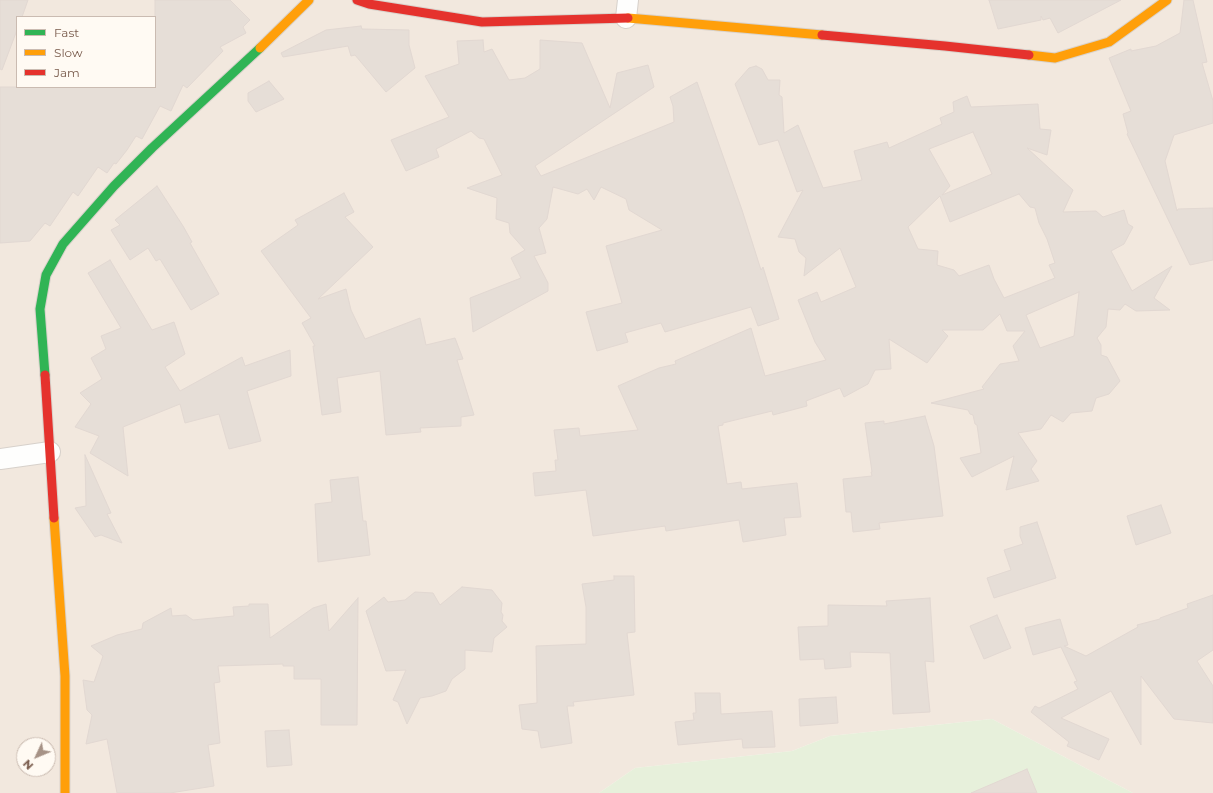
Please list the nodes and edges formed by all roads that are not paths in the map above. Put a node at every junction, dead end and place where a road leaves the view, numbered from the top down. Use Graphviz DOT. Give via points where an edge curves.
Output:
graph roads {
  1 [pos="309,0"];
  2 [pos="357,0"];
  3 [pos="1167,0"];
  4 [pos="627,9"];
  5 [pos="50,452"];
  6 [pos="0,459"];
  7 [pos="65,793"];
  1 -- 5 [label="street" via="114,186 63,244 46,275 40,309"];
  2 -- 4 [label="street" via="368,4 482,22"];
  3 -- 4 [label="street" via="1109,42 1055,58"];
  5 -- 6 [label="street"];
  5 -- 7 [label="street" via="65,676"];
}
